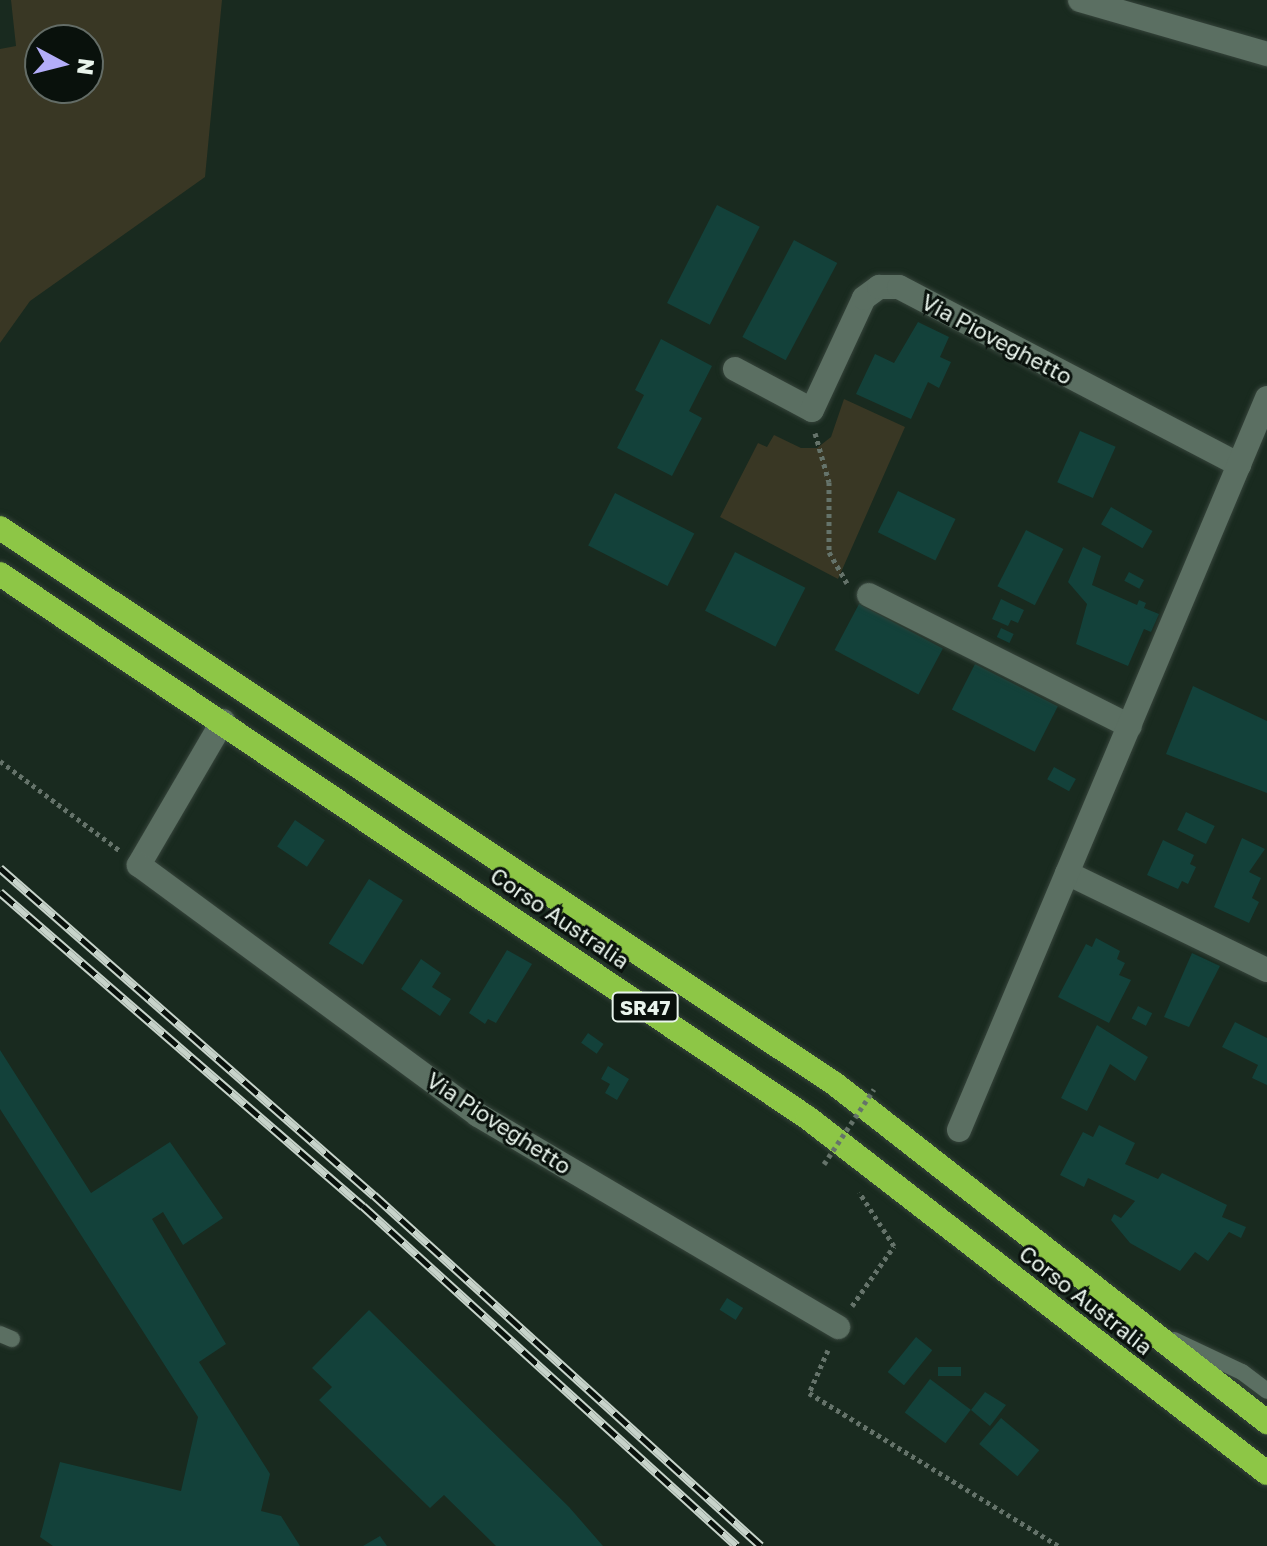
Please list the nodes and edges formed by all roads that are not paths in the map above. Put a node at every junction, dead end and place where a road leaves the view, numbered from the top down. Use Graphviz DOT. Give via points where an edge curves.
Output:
graph roads {
  1 [pos="1080,0"];
  2 [pos="1267,54"];
  3 [pos="735,369"];
  4 [pos="1267,398"];
  5 [pos="1239,465"];
  6 [pos="0,528"];
  7 [pos="0,574"];
  8 [pos="869,595"];
  9 [pos="223,721"];
  10 [pos="1130,726"];
  11 [pos="1067,873"];
  12 [pos="1267,970"];
  13 [pos="959,1130"];
  14 [pos="838,1327"];
  15 [pos="1149,1329"];
  16 [pos="1267,1391"];
  17 [pos="1267,1422"];
  18 [pos="1267,1473"];
  1 -- 2 [label="street"];
  3 -- 5 [label="street, Via Pioveghetto" via="812,410 864,298 879,287 899,287"];
  4 -- 5 [label="street"];
  5 -- 10 [label="street"];
  6 -- 15 [label="highway, Corso Australia / SR47" via="835,1084"];
  7 -- 9 [label="highway, Corso Australia / SR47"];
  8 -- 10 [label="street"];
  9 -- 14 [label="street, Via Pioveghetto" via="139,865 478,1115"];
  9 -- 18 [label="highway, Corso Australia / SR47" via="808,1118"];
  10 -- 11 [label="street"];
  11 -- 12 [label="street"];
  11 -- 13 [label="street"];
  15 -- 16 [label="lane" via="1242,1372"];
  15 -- 17 [label="highway, Corso Australia / SR47"];
}
